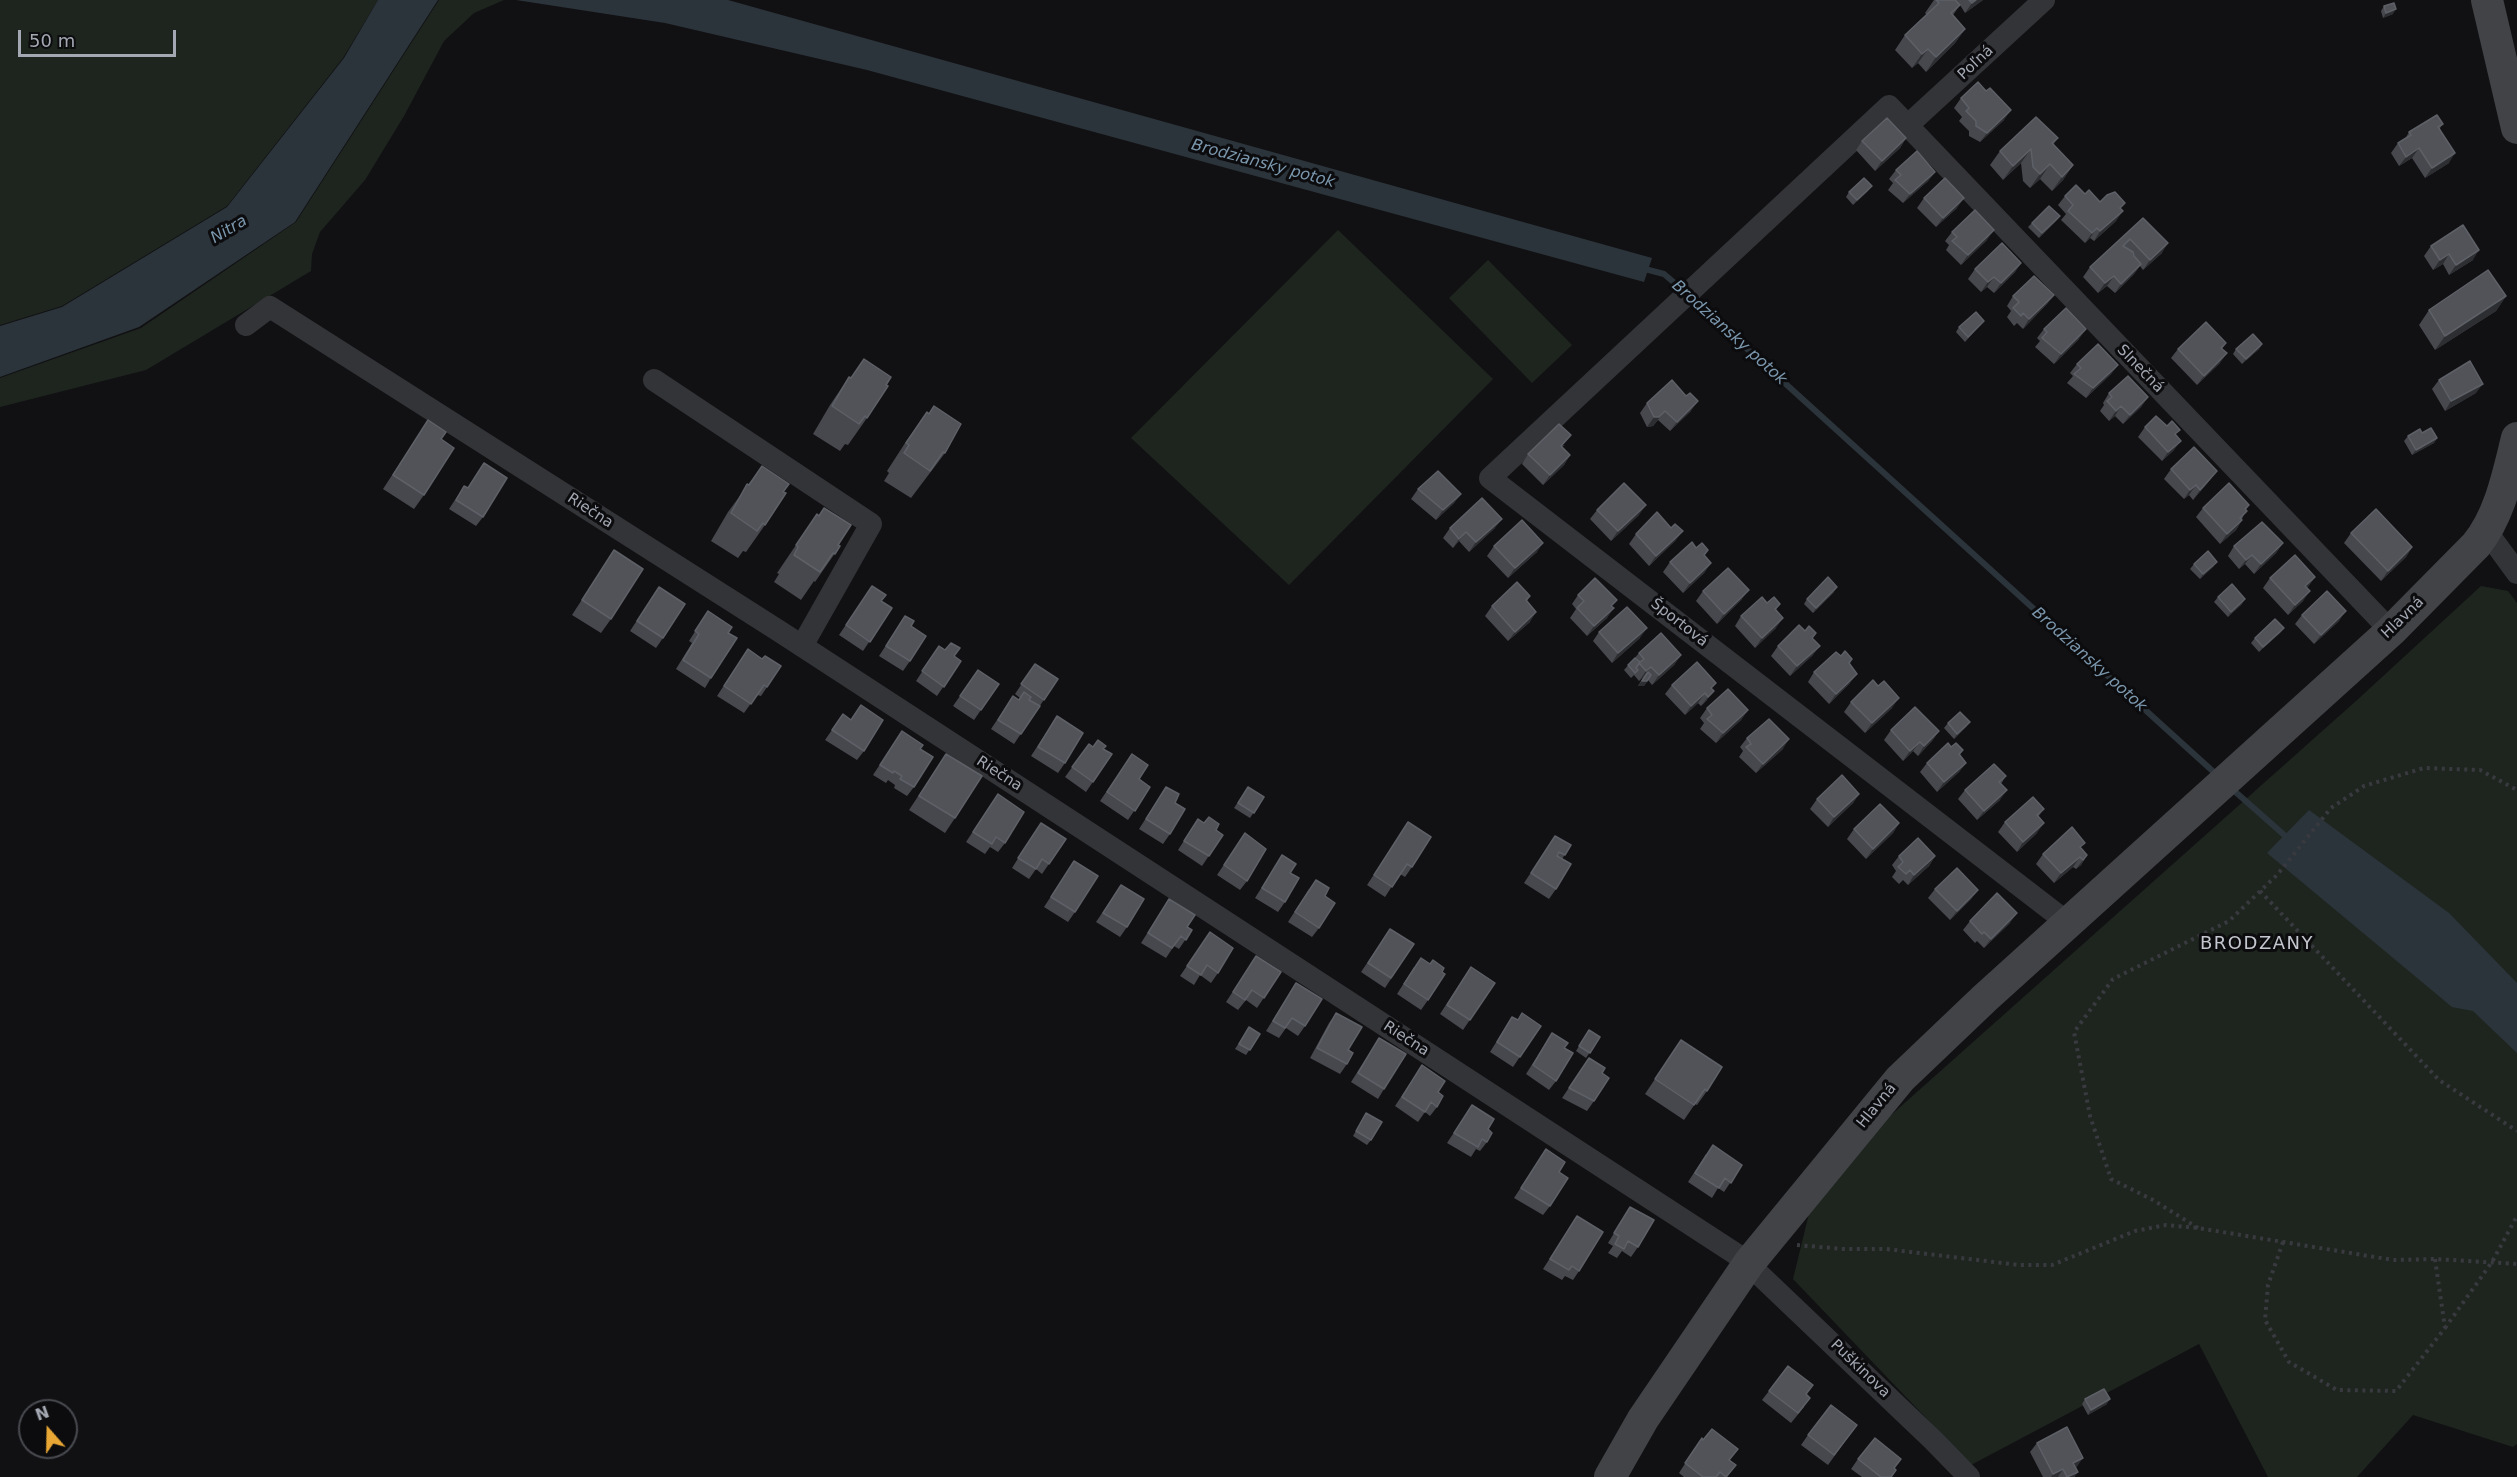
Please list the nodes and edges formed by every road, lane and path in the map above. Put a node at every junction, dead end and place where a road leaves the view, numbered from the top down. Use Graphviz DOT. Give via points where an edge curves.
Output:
graph roads {
  1 [pos="2044,0"];
  2 [pos="2487,0"];
  3 [pos="1907,126"];
  4 [pos="2517,128"];
  5 [pos="1675,305"];
  6 [pos="246,325"];
  7 [pos="654,380"];
  8 [pos="2517,438"];
  9 [pos="2487,532"];
  10 [pos="2517,573"];
  11 [pos="2391,631"];
  12 [pos="802,646"];
  13 [pos="2517,790"];
  14 [pos="2260,891"];
  15 [pos="2068,923"];
  16 [pos="2517,1131"];
  17 [pos="2517,1216"];
  18 [pos="2198,1228"];
  19 [pos="2283,1242"];
  20 [pos="1757,1254"];
  21 [pos="2435,1259"];
  22 [pos="2492,1262"];
  23 [pos="2517,1264"];
  24 [pos="2445,1328"];
  25 [pos="1610,1477"];
  26 [pos="1969,1477"];
  1 -- 3 [label="street, Poľná"];
  2 -- 4 [label="main road"];
  3 -- 5 [label="street, Slnečná" via="1889,106"];
  3 -- 11 [label="street, Slnečná"];
  5 -- 15 [label="street, Športová" via="1490,478"];
  6 -- 12 [label="street, Riečna" via="270,307"];
  7 -- 12 [label="street" via="871,524"];
  8 -- 9 [label="main road, Hlavná"];
  9 -- 10 [label="street"];
  9 -- 11 [label="main road, Hlavná"];
  11 -- 15 [label="main road, Hlavná"];
  12 -- 20 [label="street, Riečna"];
  13 -- 14 [label="path" via="2480,770 2424,768 2364,786 2331,808"];
  14 -- 16 [label="path" via="2439,1080"];
  14 -- 18 [label="path" via="2229,921 2113,979 2074,1032 2090,1116 2111,1179"];
  15 -- 20 [label="main road, Hlavná" via="1900,1078"];
  17 -- 22 [label="path"];
  18 -- 19 [label="path"];
  18 -- 20 [label="path" via="2166,1225 2135,1232 2052,1265 1886,1250"];
  19 -- 21 [label="path" via="2393,1260"];
  19 -- 24 [label="path" via="2268,1285 2265,1320 2289,1362 2337,1390 2396,1391"];
  20 -- 25 [label="main road, Hlavná" via="1642,1419"];
  20 -- 26 [label="street, Puškinova"];
  21 -- 22 [label="path"];
  21 -- 24 [label="path"];
  22 -- 23 [label="path"];
  22 -- 24 [label="path"];
}
